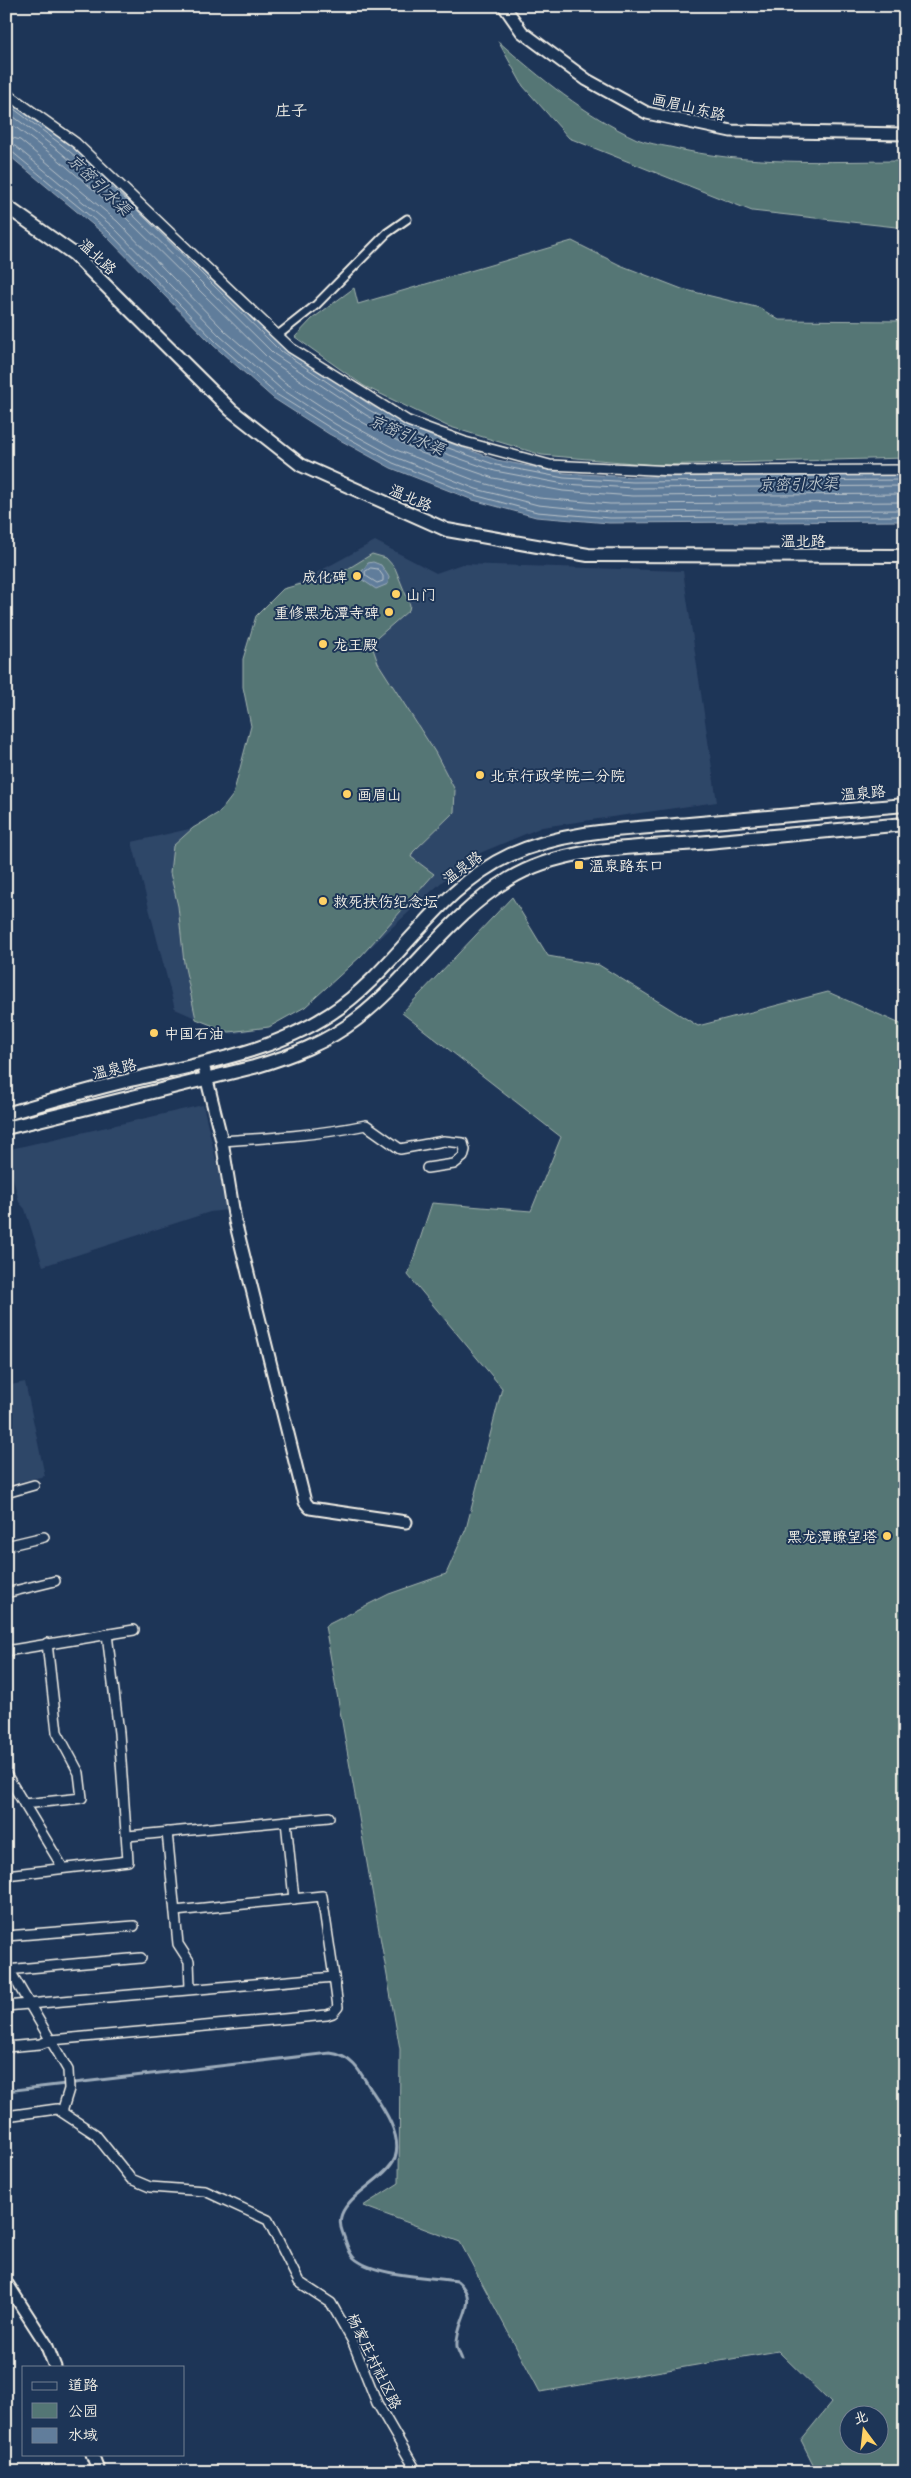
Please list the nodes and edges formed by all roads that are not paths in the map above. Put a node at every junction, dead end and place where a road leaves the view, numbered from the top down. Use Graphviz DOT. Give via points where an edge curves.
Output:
graph roads {
  1 [pos="504,6"];
  2 [pos="6,93"];
  3 [pos="905,134"];
  4 [pos="6,206"];
  5 [pos="408,219"];
  6 [pos="278,335"];
  7 [pos="905,470"];
  8 [pos="905,556"];
  9 [pos="905,805"];
  10 [pos="905,824"];
  11 [pos="203,1064"];
  12 [pos="206,1078"];
  13 [pos="6,1114"];
  14 [pos="6,1128"];
  15 [pos="222,1141"];
  16 [pos="427,1168"];
  17 [pos="34,1485"];
  18 [pos="6,1493"];
  19 [pos="406,1522"];
  20 [pos="44,1538"];
  21 [pos="6,1546"];
  22 [pos="55,1581"];
  23 [pos="6,1592"];
  24 [pos="134,1630"];
  25 [pos="107,1634"];
  26 [pos="47,1643"];
  27 [pos="6,1651"];
  28 [pos="6,1774"];
  29 [pos="24,1804"];
  30 [pos="329,1817"];
  31 [pos="286,1821"];
  32 [pos="167,1832"];
  33 [pos="128,1836"];
  34 [pos="63,1868"];
  35 [pos="6,1875"];
  36 [pos="294,1899"];
  37 [pos="175,1911"];
  38 [pos="134,1926"];
  39 [pos="6,1936"];
  40 [pos="140,1958"];
  41 [pos="7,1968"];
  42 [pos="334,1976"];
  43 [pos="190,1988"];
  44 [pos="29,2002"];
  45 [pos="6,2006"];
  46 [pos="50,2040"];
  47 [pos="6,2047"];
  48 [pos="62,2112"];
  49 [pos="6,2116"];
  50 [pos="6,2282"];
  51 [pos="55,2366"];
  52 [pos="93,2456"];
  53 [pos="99,2472"];
  54 [pos="417,2472"];
  1 -- 3 [label="street, 画眉山东路" via="522,32 587,80 648,113 731,131"];
  2 -- 6 [label="street" via="76,143"];
  4 -- 8 [label="main road, 温北路" via="74,254 231,410 301,465 447,530 588,555"];
  5 -- 6 [label="street" via="388,233 316,305"];
  6 -- 7 [label="street" via="291,348 408,420 465,442 550,465 673,471"];
  9 -- 11 [label="main road, 温泉路" via="581,834 528,848 493,864 448,897 378,973 331,1014 282,1039"];
  10 -- 12 [label="main road, 温泉路" via="614,850 577,855 539,866 512,877 476,901 356,1020 321,1042 290,1056"];
  11 -- 12 [label="street"];
  11 -- 13 [label="main road, 温泉路" via="86,1091"];
  12 -- 14 [label="main road, 温泉路"];
  12 -- 15 [label="street"];
  15 -- 16 [label="street" via="286,1137 366,1125 400,1149 444,1141 463,1143 464,1157 454,1164"];
  15 -- 19 [label="street" via="235,1221 305,1502 310,1508"];
  17 -- 18 [label="street"];
  20 -- 21 [label="street"];
  22 -- 23 [label="street"];
  24 -- 25 [label="street"];
  25 -- 26 [label="street"];
  25 -- 33 [label="street"];
  26 -- 27 [label="street"];
  26 -- 29 [label="street" via="57,1732 79,1773 82,1798"];
  28 -- 29 [label="street"];
  29 -- 34 [label="street"];
  30 -- 31 [label="street"];
  31 -- 32 [label="street"];
  31 -- 36 [label="street"];
  32 -- 33 [label="street"];
  32 -- 37 [label="street"];
  33 -- 34 [label="street" via="128,1861"];
  34 -- 35 [label="street"];
  36 -- 37 [label="street"];
  36 -- 42 [label="street" via="322,1896"];
  37 -- 43 [label="street" via="178,1944 189,1960"];
  38 -- 39 [label="street"];
  40 -- 41 [label="street"];
  41 -- 44 [label="street"];
  42 -- 43 [label="street"];
  42 -- 46 [label="street" via="338,2007 327,2015"];
  43 -- 44 [label="street"];
  44 -- 45 [label="street"];
  44 -- 46 [label="street"];
  46 -- 47 [label="street"];
  46 -- 48 [label="street" via="68,2070 69,2089"];
  48 -- 49 [label="street" via="56,2109"];
  48 -- 54 [label="street, 杨家庄村社区路" via="94,2134 131,2179 150,2187 205,2191 268,2220 299,2282 330,2303 352,2340 377,2403"];
  50 -- 51 [label="street" via="46,2344"];
  52 -- 53 [label="street"];
}
